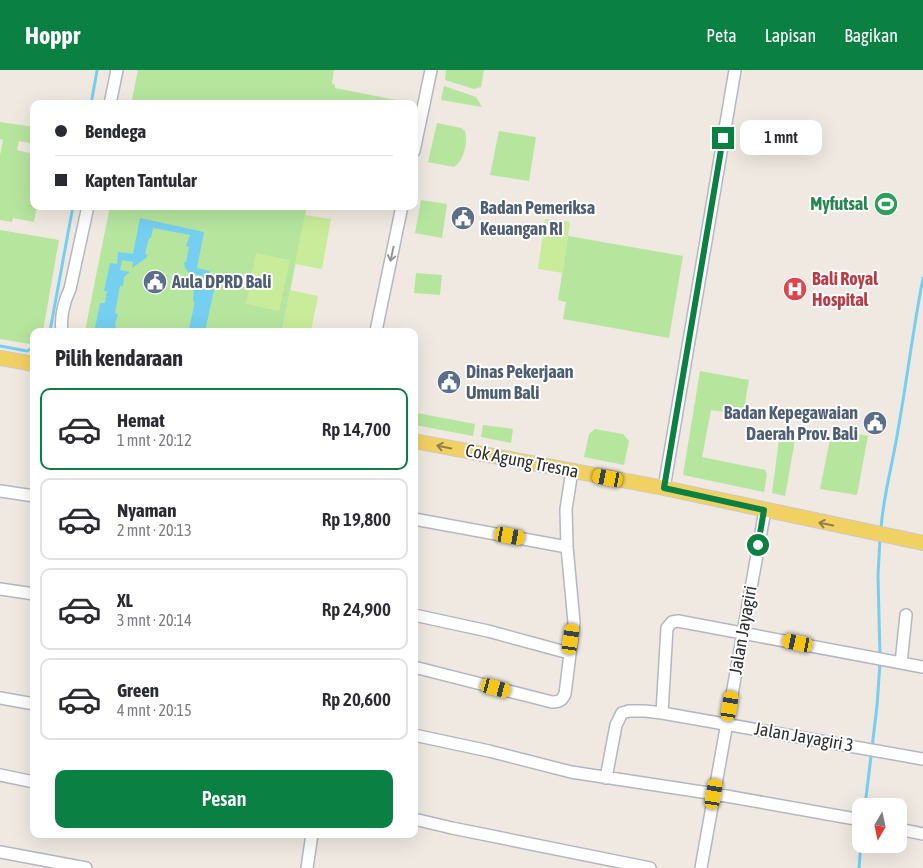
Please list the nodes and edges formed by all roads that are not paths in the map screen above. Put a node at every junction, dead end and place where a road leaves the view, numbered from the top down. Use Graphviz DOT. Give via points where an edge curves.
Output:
graph roads {
  1 [pos="117,70"];
  2 [pos="431,70"];
  3 [pos="735,70"];
  4 [pos="111,100"];
  5 [pos="418,132"];
  6 [pos="87,210"];
  7 [pos="401,210"];
  8 [pos="63,328"];
  9 [pos="377,328"];
  10 [pos="0,358"];
  11 [pos="30,363"];
  12 [pos="418,442"];
  13 [pos="572,471"];
  14 [pos="664,488"];
  15 [pos="0,491"];
  16 [pos="30,495"];
  17 [pos="764,510"];
  18 [pos="418,520"];
  19 [pos="923,543"];
  20 [pos="567,547"];
  21 [pos="0,589"];
  22 [pos="30,593"];
  23 [pos="418,616"];
  24 [pos="906,616"];
  25 [pos="742,633"];
  26 [pos="569,653"];
  27 [pos="901,663"];
  28 [pos="923,667"];
  29 [pos="418,668"];
  30 [pos="0,698"];
  31 [pos="30,703"];
  32 [pos="662,713"];
  33 [pos="726,724"];
  34 [pos="418,736"];
  35 [pos="923,759"];
  36 [pos="0,775"];
  37 [pos="606,778"];
  38 [pos="30,781"];
  39 [pos="714,794"];
  40 [pos="852,818"];
  41 [pos="418,820"];
  42 [pos="908,831"];
  43 [pos="923,834"];
  44 [pos="311,838"];
  45 [pos="0,852"];
  46 [pos="86,868"];
  47 [pos="307,868"];
  48 [pos="650,868"];
  49 [pos="701,868"];
  1 -- 4 [label="street"];
  2 -- 5 [label="street"];
  3 -- 14 [label="street"];
  6 -- 8 [label="street"];
  7 -- 9 [label="street, one-way"];
  10 -- 11 [label="main road"];
  13 -- 12 [label="main road, Cok Agung Tresna, one-way"];
  13 -- 14 [label="main road, Cok Agung Tresna"];
  13 -- 20 [label="street" via="566,509"];
  14 -- 17 [label="main road, Cok Agung Tresna"];
  15 -- 16 [label="street"];
  19 -- 17 [label="main road, Cok Agung Tresna, one-way"];
  17 -- 25 [label="street, Jalan Jayagiri"];
  18 -- 20 [label="street"];
  20 -- 26 [label="street" via="574,622"];
  21 -- 22 [label="street"];
  23 -- 26 [label="street"];
  24 -- 27 [label="street"];
  25 -- 27 [label="street"];
  25 -- 32 [label="street" via="678,621 670,623"];
  25 -- 33 [label="street, Jalan Jayagiri"];
  26 -- 29 [label="street" via="565,694 559,702"];
  27 -- 28 [label="street"];
  30 -- 31 [label="street"];
  32 -- 33 [label="street, Jalan Jayagiri 3"];
  32 -- 37 [label="street, Jalan Jayagiri 3" via="622,713 616,725"];
  33 -- 35 [label="street, Jalan Jayagiri 3"];
  33 -- 39 [label="street, Jalan Jayagiri"];
  34 -- 37 [label="street"];
  36 -- 38 [label="street"];
  37 -- 39 [label="street"];
  39 -- 40 [label="street"];
  39 -- 49 [label="street, Jalan Jayagiri"];
  41 -- 48 [label="street"];
  42 -- 43 [label="street"];
  44 -- 47 [label="street"];
  45 -- 46 [label="street"];
}
